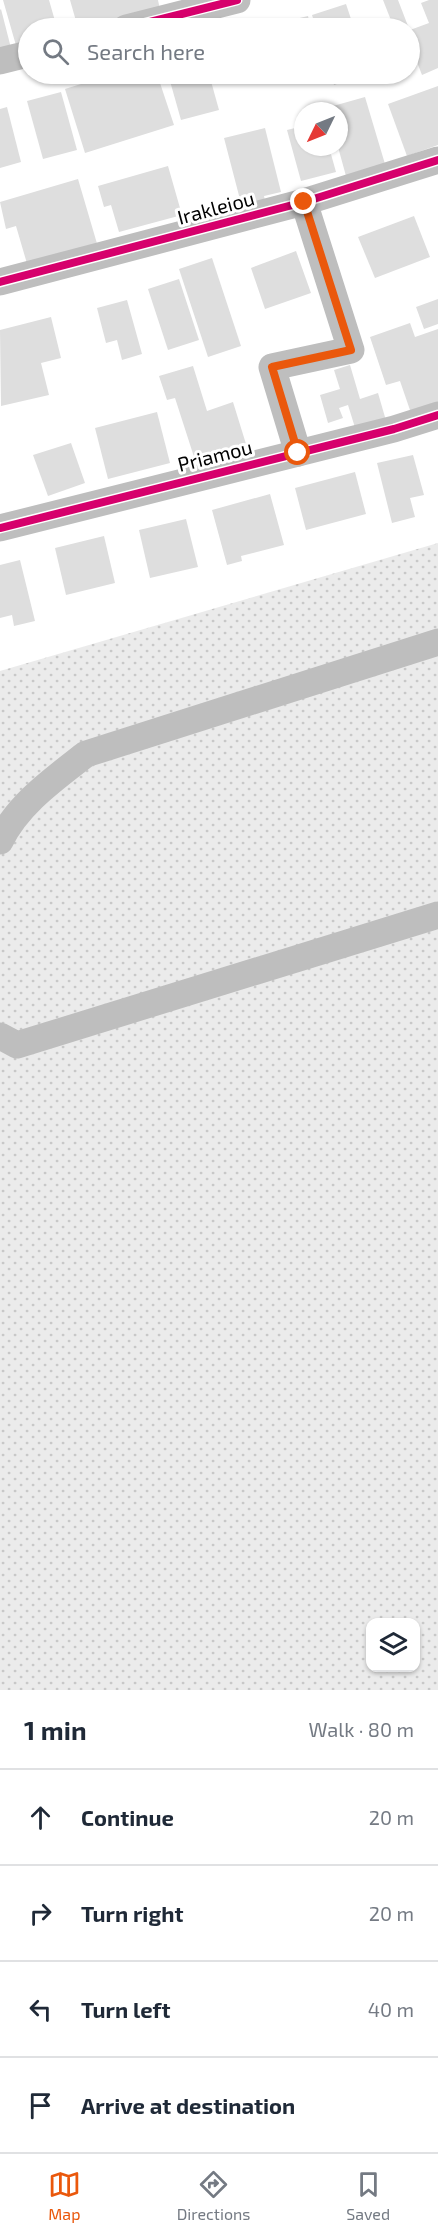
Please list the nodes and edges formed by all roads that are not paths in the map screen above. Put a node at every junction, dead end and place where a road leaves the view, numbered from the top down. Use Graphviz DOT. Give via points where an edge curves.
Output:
graph roads {
  1 [pos="237,0"];
  2 [pos="166,18"];
  3 [pos="18,56"];
  4 [pos="0,61"];
  5 [pos="438,159"];
  6 [pos="304,202"];
  7 [pos="0,282"];
  8 [pos="438,415"];
  9 [pos="298,453"];
  10 [pos="0,528"];
  11 [pos="438,642"];
  12 [pos="0,841"];
  13 [pos="438,915"];
  14 [pos="0,1036"];
  1 -- 2 [label="street"];
  3 -- 4 [label="street"];
  5 -- 6 [label="street, Irakleiou"];
  6 -- 7 [label="street, Irakleiou"];
  6 -- 9 [label="street" via="351,350 272,367"];
  8 -- 9 [label="street, Priamou"];
  9 -- 10 [label="street, Priamou"];
  11 -- 12 [label="street" via="86,754 43,787"];
  13 -- 14 [label="street" via="16,1045"];
}
